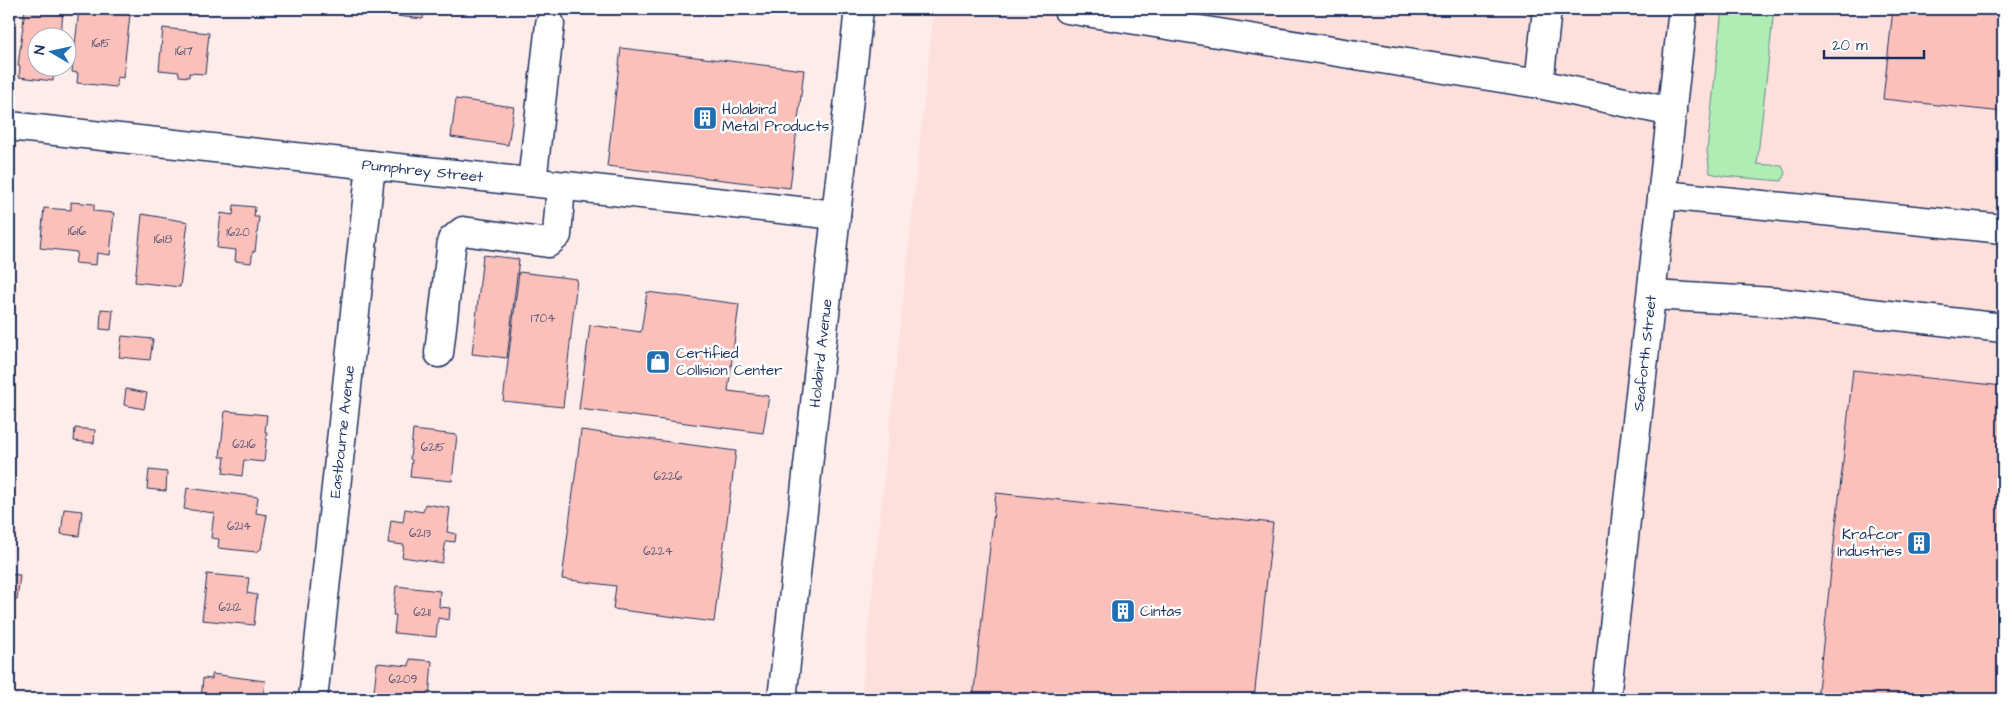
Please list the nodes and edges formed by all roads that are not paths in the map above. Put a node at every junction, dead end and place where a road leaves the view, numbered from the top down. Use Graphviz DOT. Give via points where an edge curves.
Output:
graph roads {
  1 [pos="859,9"];
  2 [pos="1066,9"];
  3 [pos="1547,9"];
  4 [pos="1683,9"];
  5 [pos="550,24"];
  6 [pos="1539,84"];
  7 [pos="1672,112"];
  8 [pos="9,126"];
  9 [pos="371,165"];
  10 [pos="532,182"];
  11 [pos="561,186"];
  12 [pos="1664,195"];
  13 [pos="836,215"];
  14 [pos="2003,229"];
  15 [pos="1652,295"];
  16 [pos="2003,328"];
  17 [pos="439,353"];
  18 [pos="313,699"];
  19 [pos="782,699"];
  20 [pos="1606,699"];
  1 -- 13 [label="street, Holabird Avenue"];
  2 -- 6 [label="street"];
  3 -- 6 [label="street"];
  4 -- 7 [label="street, Seaforth Street"];
  5 -- 10 [label="street"];
  6 -- 7 [label="street"];
  7 -- 12 [label="street, Seaforth Street"];
  8 -- 9 [label="street, Pumphrey Street"];
  9 -- 10 [label="street, Pumphrey Street"];
  9 -- 18 [label="street, Eastbourne Avenue"];
  10 -- 11 [label="street, Pumphrey Street"];
  11 -- 13 [label="street, Pumphrey Street"];
  11 -- 17 [label="street" via="558,235 548,243 463,231 452,240"];
  12 -- 14 [label="street"];
  12 -- 15 [label="street, Seaforth Street"];
  13 -- 19 [label="street, Holabird Avenue"];
  15 -- 16 [label="street" via="1774,302"];
  15 -- 20 [label="street, Seaforth Street"];
}
